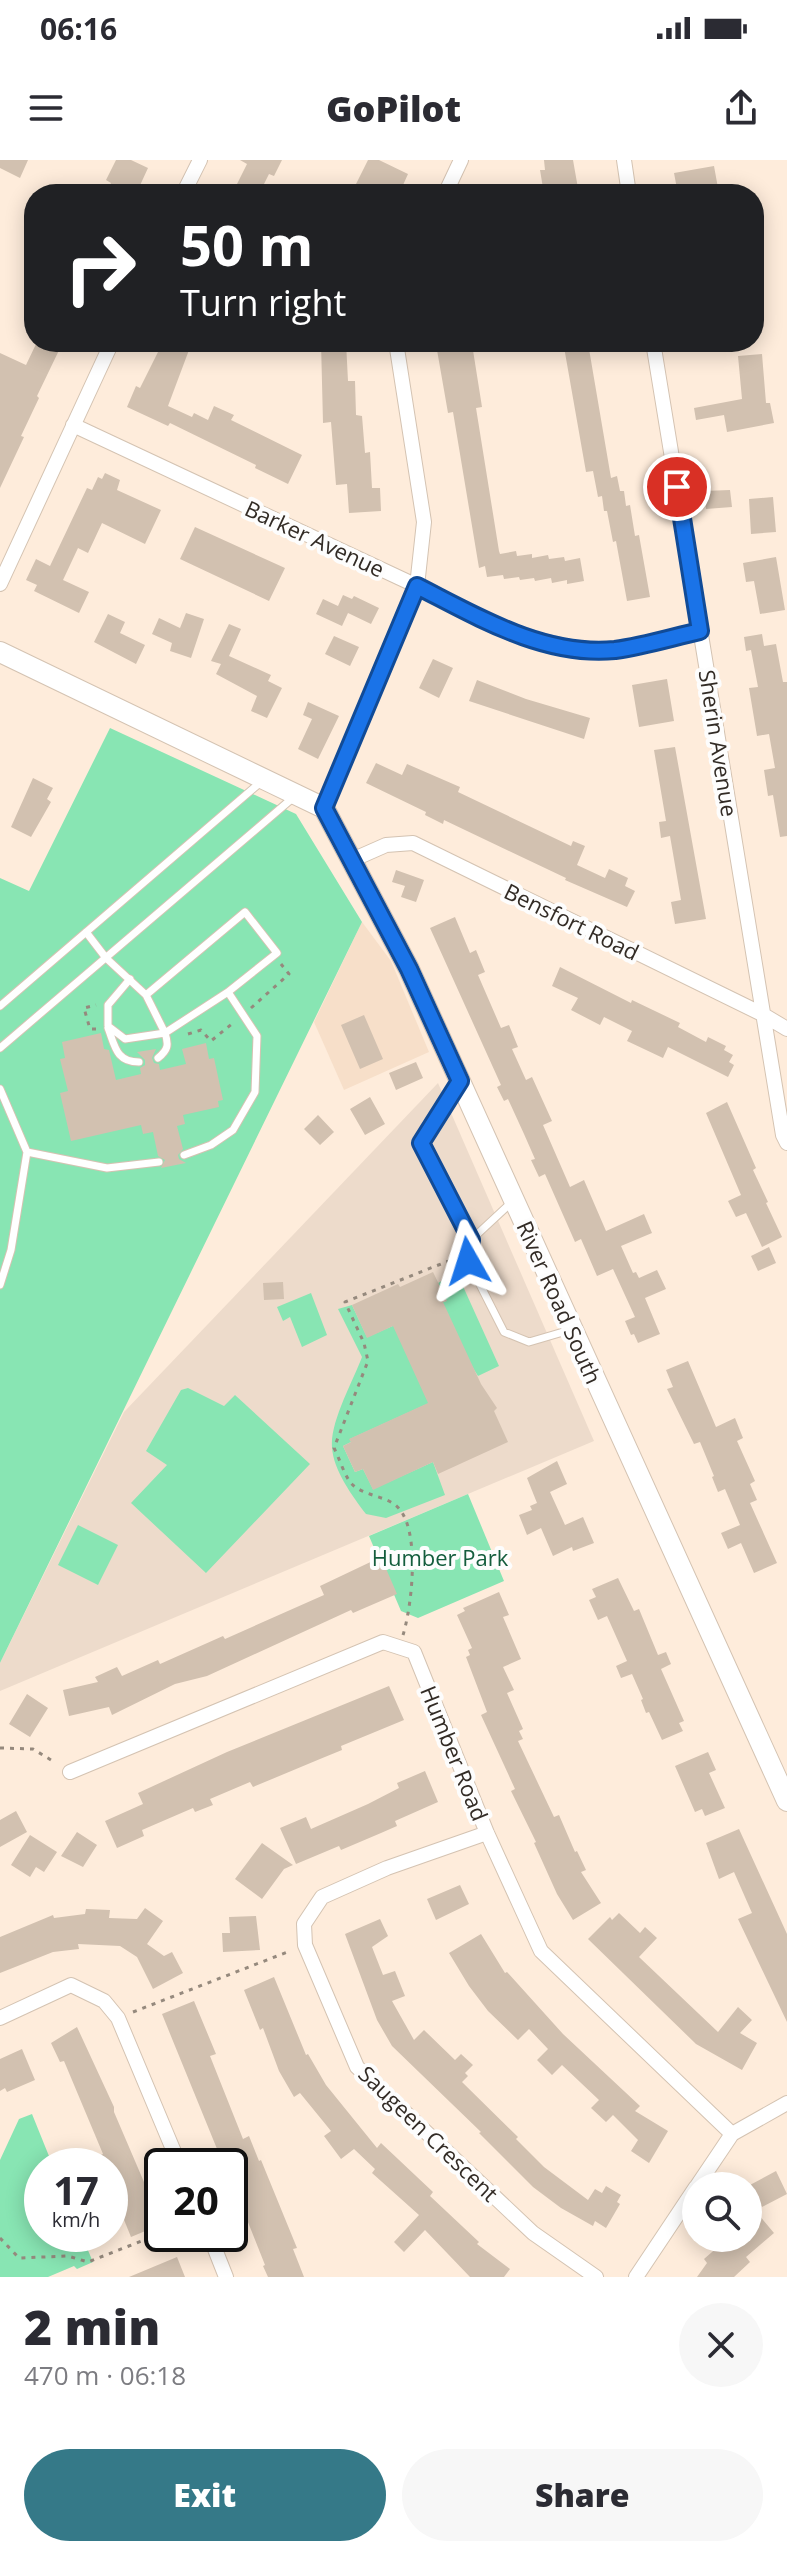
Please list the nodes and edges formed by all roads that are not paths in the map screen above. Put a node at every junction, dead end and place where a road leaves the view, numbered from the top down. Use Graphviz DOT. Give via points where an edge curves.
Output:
graph roads {
  1 [pos="200,160"];
  2 [pos="461,160"];
  3 [pos="624,160"];
  4 [pos="188,184"];
  5 [pos="450,184"];
  6 [pos="628,184"];
  7 [pos="107,352"];
  8 [pos="398,352"];
  9 [pos="655,352"];
  10 [pos="73,425"];
  11 [pos="0,584"];
  12 [pos="417,586"];
  13 [pos="700,631"];
  14 [pos="0,652"];
  15 [pos="263,779"];
  16 [pos="297,795"];
  17 [pos="324,808"];
  18 [pos="352,860"];
  19 [pos="86,932"];
  20 [pos="106,958"];
  21 [pos="130,979"];
  22 [pos="228,992"];
  23 [pos="146,995"];
  24 [pos="0,1006"];
  25 [pos="762,1014"];
  26 [pos="108,1026"];
  27 [pos="787,1029"];
  28 [pos="165,1033"];
  29 [pos="0,1048"];
  30 [pos="158,1058"];
  31 [pos="139,1062"];
  32 [pos="460,1081"];
  33 [pos="0,1089"];
  34 [pos="787,1143"];
  35 [pos="27,1152"];
  36 [pos="184,1155"];
  37 [pos="159,1162"];
  38 [pos="514,1200"];
  39 [pos="471,1240"];
  40 [pos="0,1285"];
  41 [pos="573,1329"];
  42 [pos="70,1772"];
  43 [pos="787,1801"];
  44 [pos="487,1833"];
  45 [pos="0,2018"];
  46 [pos="787,2103"];
  47 [pos="732,2134"];
  48 [pos="172,2148"];
  49 [pos="706,2172"];
  50 [pos="682,2208"];
  51 [pos="216,2252"];
  52 [pos="226,2277"];
  53 [pos="596,2277"];
  54 [pos="636,2277"];
  1 -- 4 [label="street"];
  2 -- 5 [label="street"];
  3 -- 6 [label="street"];
  7 -- 10 [label="street"];
  8 -- 12 [label="street" via="424,522"];
  9 -- 13 [label="street, Sherin Avenue"];
  10 -- 11 [label="street"];
  10 -- 12 [label="street, Barker Avenue"];
  12 -- 13 [label="street, Barker Avenue" via="512,634 579,649 615,650"];
  12 -- 17 [label="street"];
  13 -- 25 [label="street, Sherin Avenue"];
  14 -- 15 [label="street"];
  15 -- 16 [label="street"];
  15 -- 19 [label="lane"];
  16 -- 17 [label="street"];
  16 -- 20 [label="lane"];
  17 -- 18 [label="street, River Road South"];
  18 -- 25 [label="street, Bensfort Road" via="386,845 413,843"];
  18 -- 32 [label="street, River Road South"];
  19 -- 20 [label="lane"];
  19 -- 24 [label="lane"];
  20 -- 21 [label="lane"];
  20 -- 29 [label="lane"];
  21 -- 23 [label="lane"];
  21 -- 26 [label="lane" via="108,1005"];
  22 -- 23 [label="lane" via="277,953 245,912"];
  22 -- 28 [label="lane"];
  22 -- 36 [label="lane" via="257,1036 255,1092 233,1130"];
  23 -- 28 [label="lane"];
  25 -- 27 [label="street, Bensfort Road"];
  25 -- 34 [label="street, Sherin Avenue"];
  26 -- 28 [label="lane" via="125,1039"];
  26 -- 31 [label="lane" via="118,1056"];
  28 -- 30 [label="lane" via="169,1043"];
  32 -- 38 [label="street, River Road South"];
  32 -- 39 [label="lane" via="421,1143"];
  33 -- 35 [label="lane"];
  35 -- 37 [label="lane" via="107,1168"];
  35 -- 40 [label="lane"];
  38 -- 39 [label="lane"];
  38 -- 41 [label="street, River Road South"];
  39 -- 41 [label="lane" via="468,1261 504,1332 529,1342"];
  41 -- 43 [label="street, River Road South"];
  42 -- 44 [label="street, Humber Road" via="383,1642 414,1652"];
  44 -- 47 [label="street, Humber Road" via="541,1951"];
  44 -- 53 [label="street, Saugeen Crescent" via="322,1897 304,1924 305,1945 357,2067 533,2233"];
  45 -- 48 [label="street" via="71,1985 104,2001 118,2018"];
  46 -- 47 [label="street"];
  47 -- 49 [label="street"];
  50 -- 54 [label="street"];
  51 -- 52 [label="street"];
}
